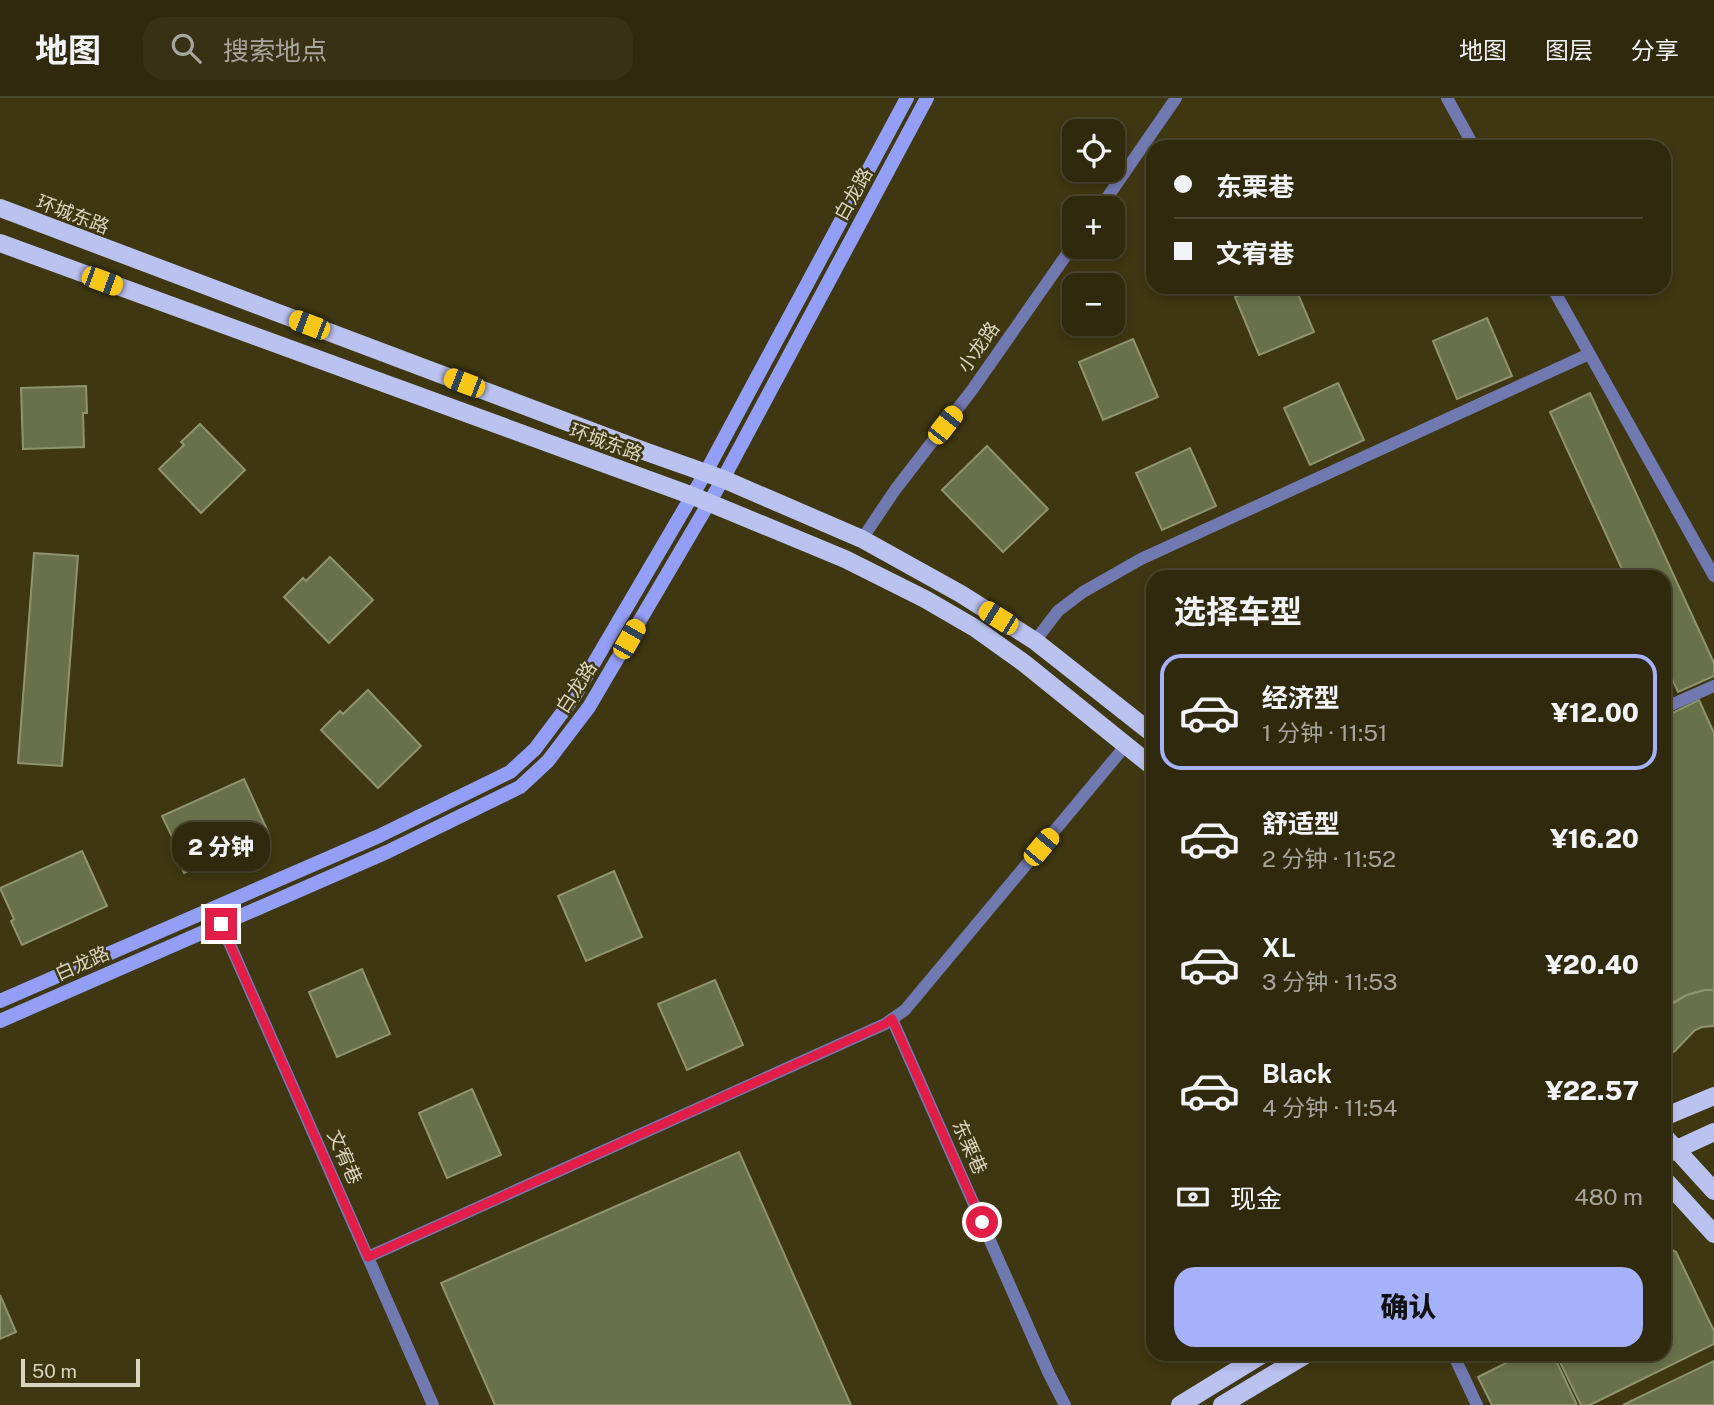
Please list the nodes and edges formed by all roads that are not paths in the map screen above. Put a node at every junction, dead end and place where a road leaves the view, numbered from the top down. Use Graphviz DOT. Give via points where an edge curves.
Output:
graph roads {
  1 [pos="907,98"];
  2 [pos="927,98"];
  3 [pos="1176,98"];
  4 [pos="1447,98"];
  5 [pos="1147,140"];
  6 [pos="1470,140"];
  7 [pos="1146,141"];
  8 [pos="1108,196"];
  9 [pos="0,208"];
  10 [pos="0,243"];
  11 [pos="1064,259"];
  12 [pos="1556,294"];
  13 [pos="1589,354"];
  14 [pos="715,475"];
  15 [pos="701,499"];
  16 [pos="862,538"];
  17 [pos="1714,576"];
  18 [pos="1035,641"];
  19 [pos="1714,686"];
  20 [pos="1671,705"];
  21 [pos="1146,728"];
  22 [pos="1126,745"];
  23 [pos="1146,761"];
  24 [pos="221,924"];
  25 [pos="0,1001"];
  26 [pos="892,1019"];
  27 [pos="0,1021"];
  28 [pos="1714,1096"];
  29 [pos="1671,1114"];
  30 [pos="1714,1132"];
  31 [pos="1671,1145"];
  32 [pos="1671,1149"];
  33 [pos="1671,1187"];
  34 [pos="1714,1191"];
  35 [pos="1714,1234"];
  36 [pos="368,1257"];
  37 [pos="1252,1361"];
  38 [pos="1295,1361"];
  39 [pos="1456,1361"];
  40 [pos="433,1405"];
  41 [pos="1065,1405"];
  42 [pos="1180,1405"];
  43 [pos="1222,1405"];
  44 [pos="1477,1405"];
  1 -- 14 [label="main road, 白龙路"];
  2 -- 14 [label="main road, 白龙路"];
  3 -- 5 [label="street"];
  4 -- 6 [label="street"];
  7 -- 8 [label="street"];
  9 -- 14 [label="main road, 环城东路"];
  10 -- 15 [label="main road, 环城东路"];
  11 -- 16 [label="street, 小龙路"];
  12 -- 13 [label="street"];
  13 -- 17 [label="street"];
  13 -- 18 [label="street" via="1141,559 1058,611"];
  14 -- 15 [label="main road, 白龙路"];
  14 -- 16 [label="main road, 环城东路"];
  15 -- 22 [label="main road, 环城东路" via="845,559 945,610 1024,663"];
  15 -- 24 [label="main road, 白龙路" via="589,707 548,761 520,787 387,852"];
  15 -- 25 [label="main road, 白龙路" via="574,697 535,749 510,772 379,836"];
  16 -- 18 [label="main road, 环城东路"];
  18 -- 21 [label="main road, 环城东路"];
  19 -- 20 [label="street"];
  22 -- 23 [label="main road, 环城东路"];
  22 -- 26 [label="street" via="905,1010"];
  24 -- 27 [label="main road, 白龙路"];
  24 -- 36 [label="street, 文宥巷"];
  26 -- 36 [label="street"];
  26 -- 41 [label="street, 东栗巷"];
  28 -- 29 [label="main road"];
  30 -- 31 [label="main road"];
  32 -- 34 [label="main road"];
  33 -- 35 [label="main road"];
  36 -- 40 [label="street, 文宥巷"];
  37 -- 42 [label="main road"];
  38 -- 43 [label="main road"];
  39 -- 44 [label="street"];
}
